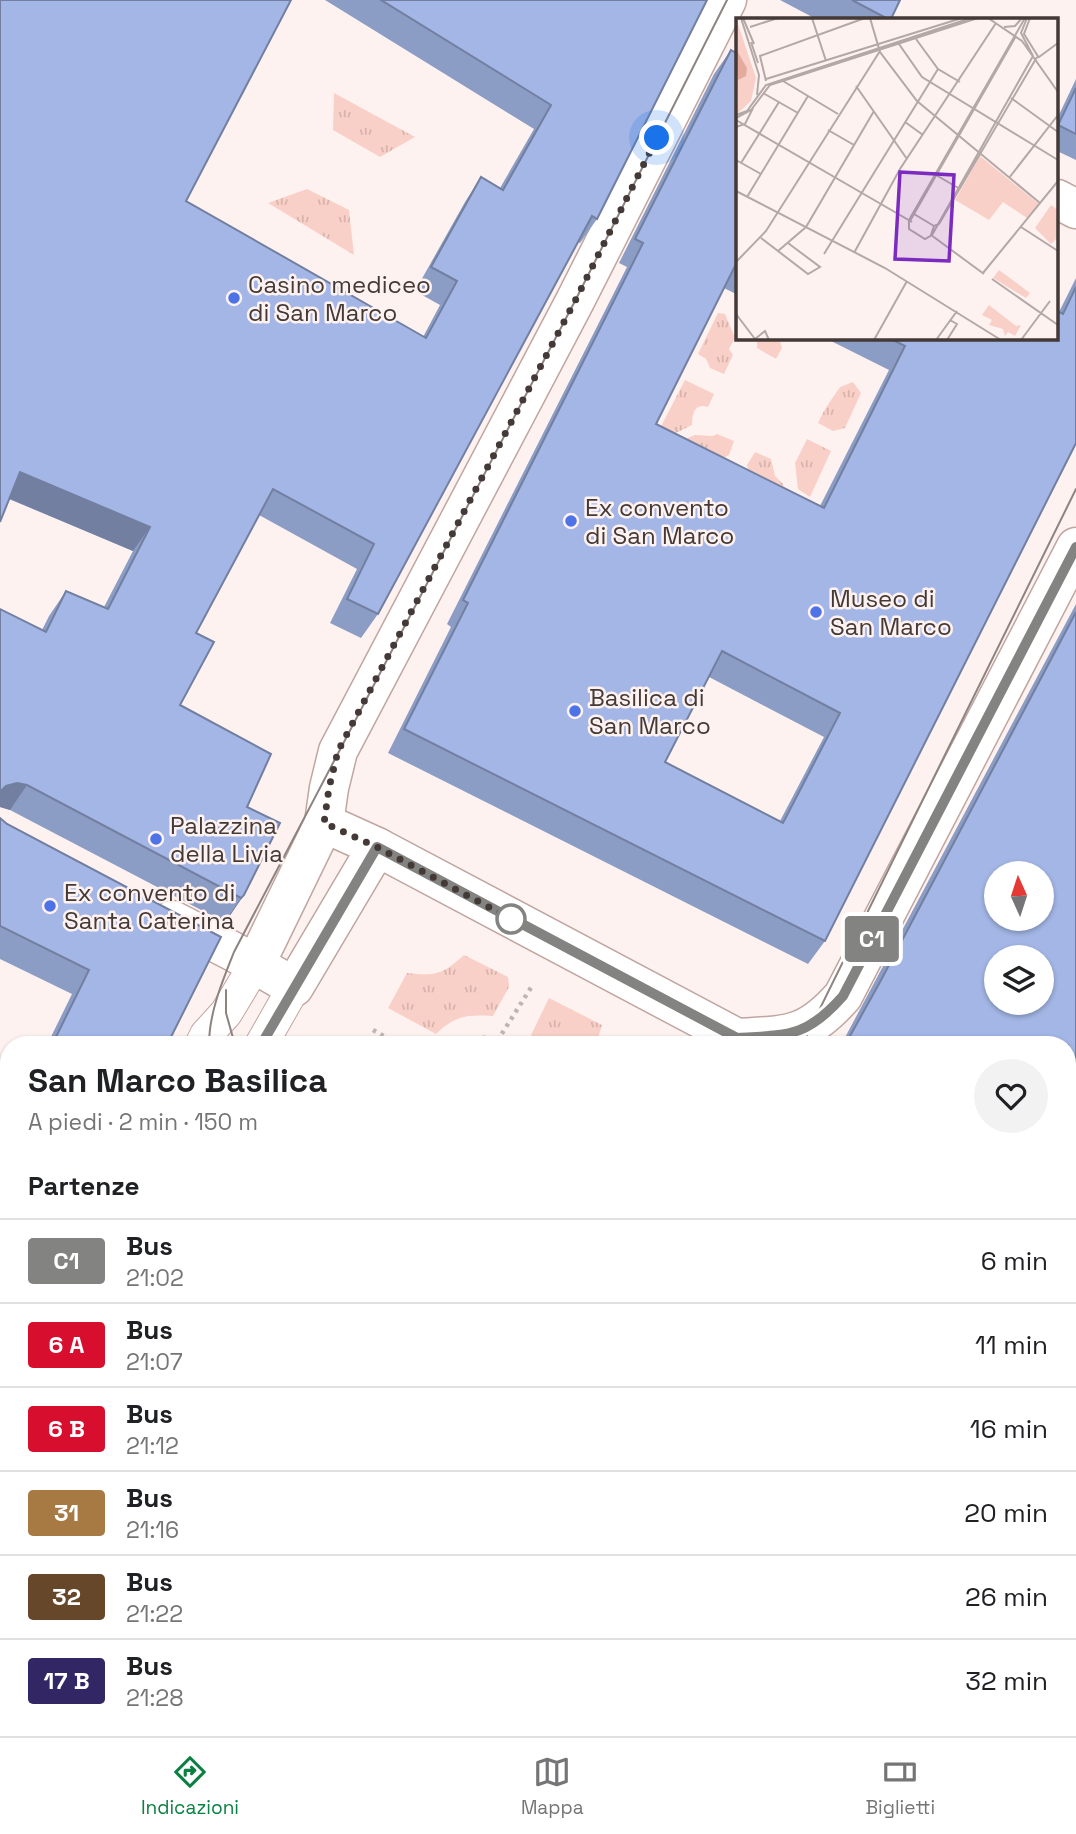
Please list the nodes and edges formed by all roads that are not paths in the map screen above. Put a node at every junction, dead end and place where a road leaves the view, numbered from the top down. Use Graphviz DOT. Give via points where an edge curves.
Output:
graph roads {
  1 [pos="727,18"];
  2 [pos="1058,200"];
  3 [pos="1076,209"];
  4 [pos="1076,547"];
  5 [pos="324,823"];
  6 [pos="377,847"];
  7 [pos="142,904"];
  8 [pos="255,965"];
  9 [pos="294,987"];
  10 [pos="206,1036"];
  11 [pos="266,1036"];
  12 [pos="727,1036"];
  13 [pos="779,1036"];
  1 -- 5 [label="street" via="338,751"];
  2 -- 3 [label="street"];
  4 -- 13 [label="street" via="843,996 826,1015 801,1031"];
  5 -- 6 [label="street"];
  5 -- 8 [label="street"];
  6 -- 9 [label="street"];
  6 -- 12 [label="street"];
  7 -- 8 [label="street"];
  8 -- 9 [label="street"];
  8 -- 10 [label="street" via="226,1013"];
  9 -- 11 [label="street"];
}
